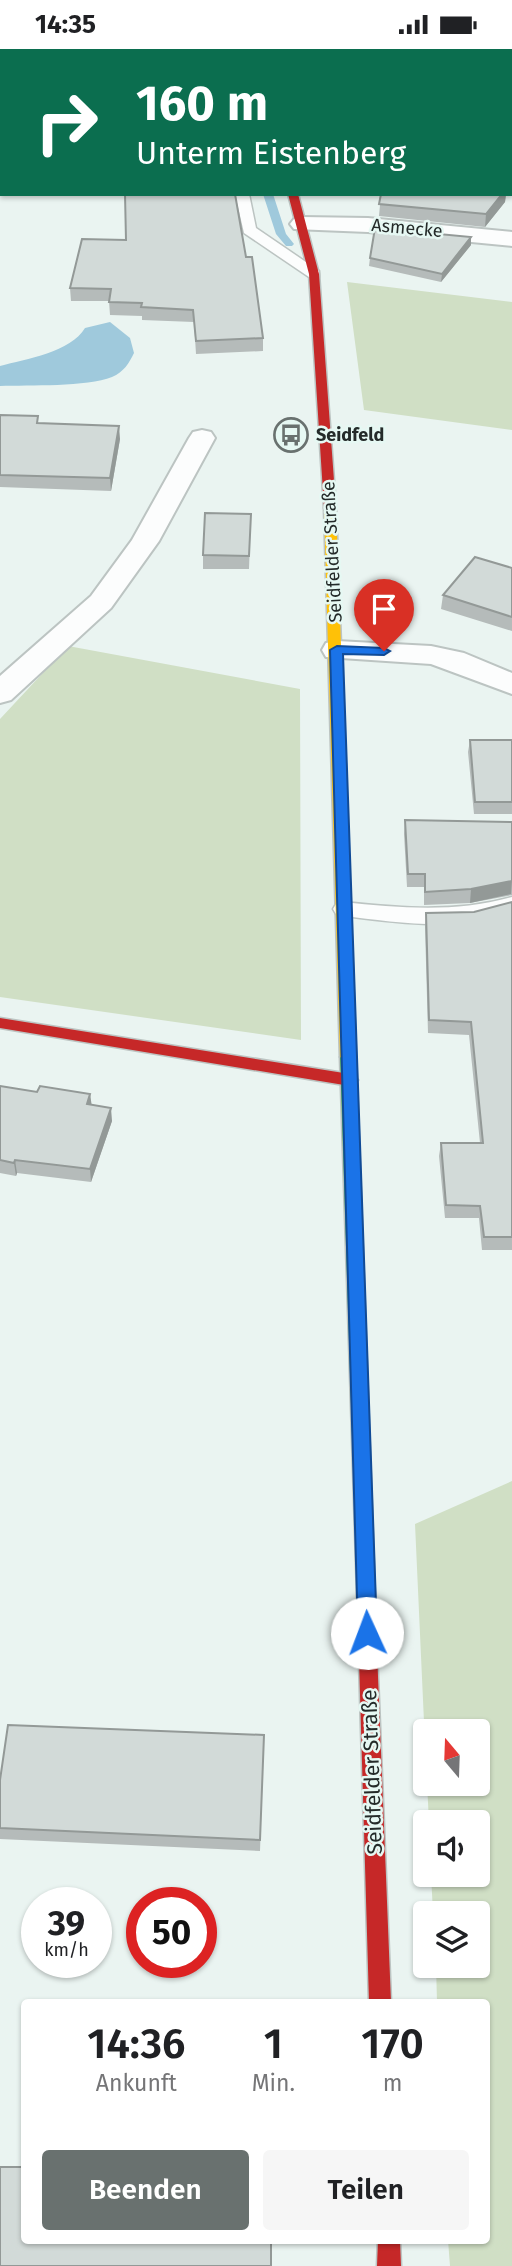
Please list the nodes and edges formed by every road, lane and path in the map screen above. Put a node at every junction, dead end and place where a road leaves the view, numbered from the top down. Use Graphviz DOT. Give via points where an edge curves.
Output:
graph roads {
  1 [pos="242,196"];
  2 [pos="294,196"];
  3 [pos="302,224"];
  4 [pos="512,239"];
  5 [pos="314,274"];
  6 [pos="202,438"];
  7 [pos="337,650"];
  8 [pos="512,684"];
  9 [pos="0,693"];
  10 [pos="512,904"];
  11 [pos="343,909"];
  12 [pos="0,1023"];
  13 [pos="350,1080"];
  14 [pos="380,1999"];
  15 [pos="388,2244"];
  16 [pos="389,2266"];
  1 -- 5 [label="lane" via="249,230"];
  2 -- 3 [label="main road, Seidfelder Straße"];
  3 -- 4 [label="street, Asmecke" via="368,225"];
  3 -- 5 [label="main road, Seidfelder Straße"];
  5 -- 7 [label="main road, Seidfelder Straße" via="325,396"];
  6 -- 9 [label="street" via="145,541 101,602"];
  7 -- 8 [label="street" via="431,655"];
  7 -- 11 [label="main road, Seidfelder Straße"];
  10 -- 11 [label="lane" via="473,913 432,915"];
  11 -- 13 [label="main road, Seidfelder Straße"];
  12 -- 13 [label="main road"];
  13 -- 14 [label="main road, Seidfelder Straße"];
  15 -- 16 [label="main road"];
}
